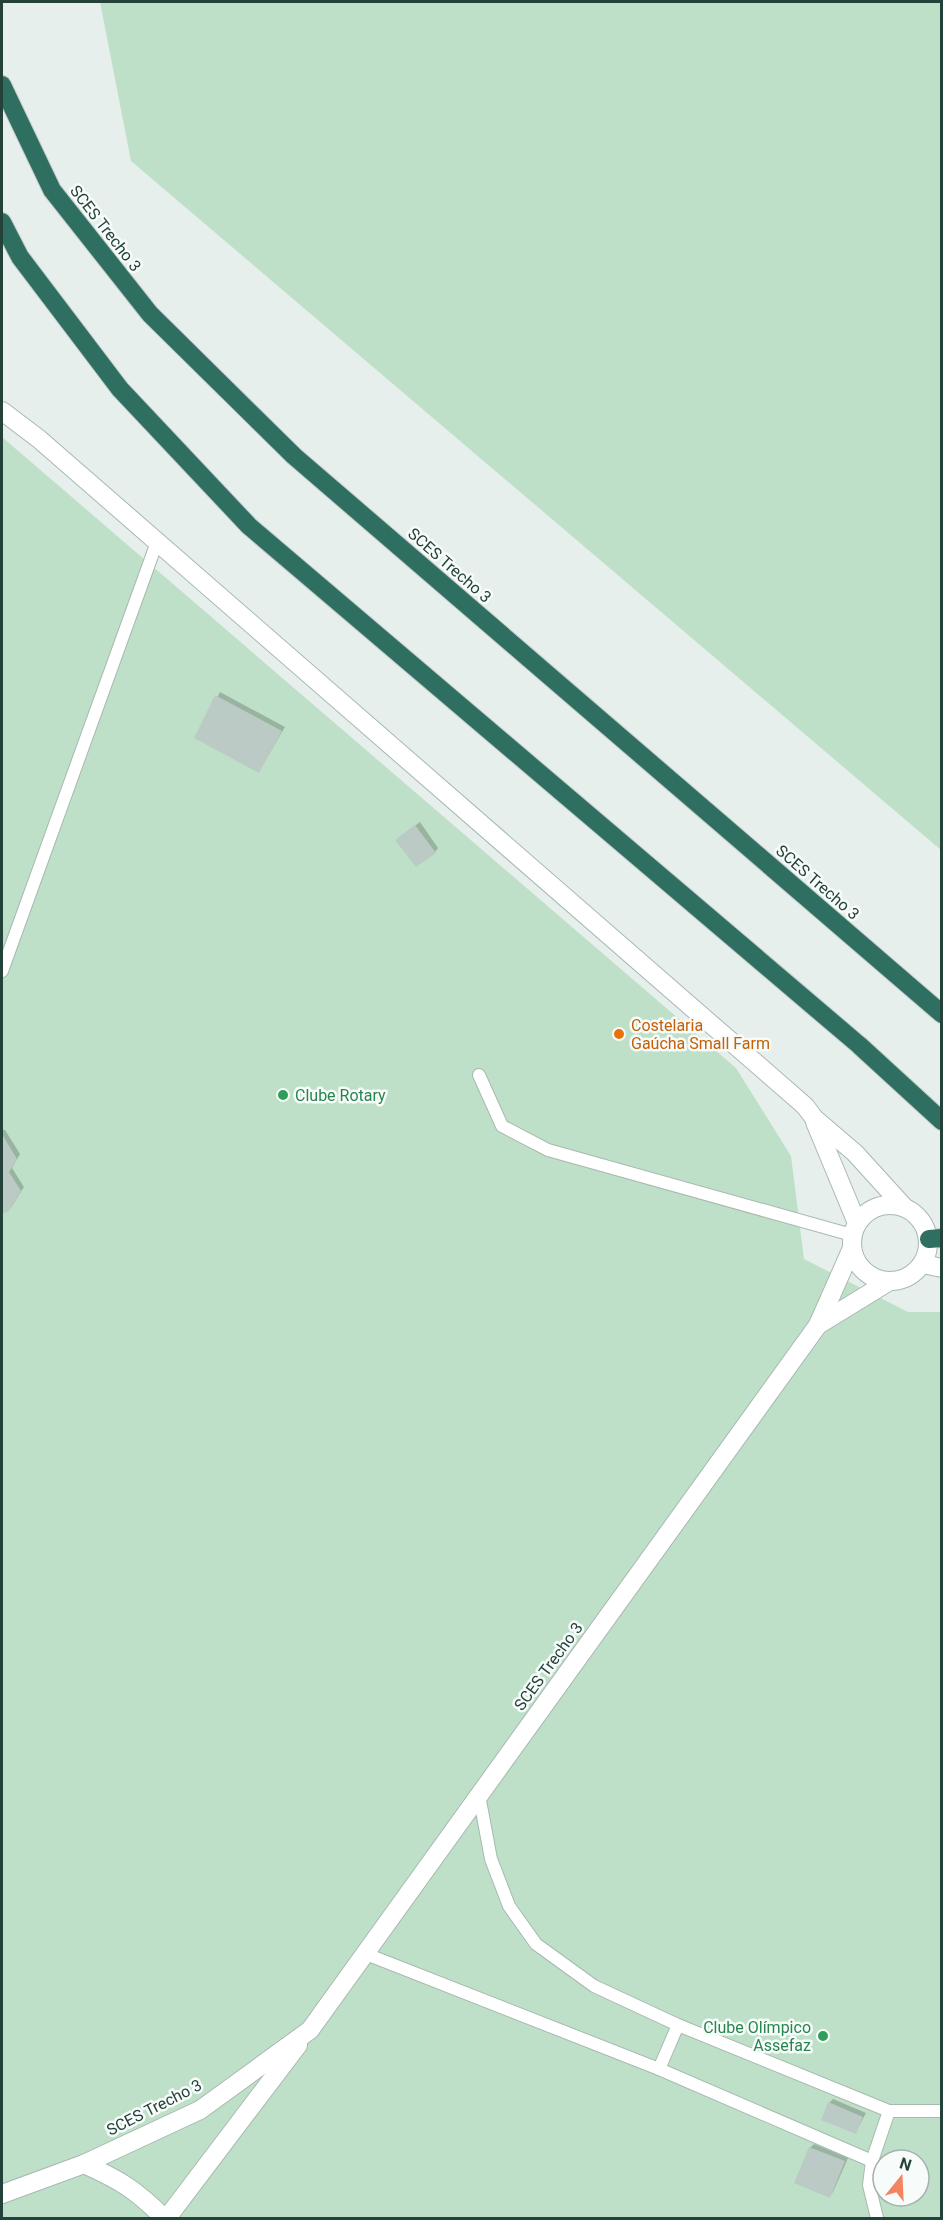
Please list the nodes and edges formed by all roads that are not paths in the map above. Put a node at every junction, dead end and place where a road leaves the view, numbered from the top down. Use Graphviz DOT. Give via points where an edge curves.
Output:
graph roads {
  1 [pos="2,86"];
  2 [pos="2,222"];
  3 [pos="2,411"];
  4 [pos="157,542"];
  5 [pos="2,971"];
  6 [pos="942,1014"];
  7 [pos="479,1075"];
  8 [pos="814,1118"];
  9 [pos="942,1121"];
  10 [pos="905,1208"];
  11 [pos="854,1235"];
  12 [pos="935,1238"];
  13 [pos="923,1264"];
  14 [pos="942,1268"];
  15 [pos="888,1282"];
  16 [pos="818,1325"];
  17 [pos="479,1795"];
  18 [pos="366,1954"];
  19 [pos="678,2025"];
  20 [pos="310,2030"];
  21 [pos="658,2069"];
  22 [pos="889,2111"];
  23 [pos="942,2111"];
  24 [pos="876,2148"];
  25 [pos="871,2161"];
  26 [pos="84,2164"];
  27 [pos="871,2169"];
  28 [pos="871,2193"];
  29 [pos="2,2194"];
  30 [pos="165,2218"];
  1 -- 6 [label="highway, SCES Trecho 3" via="52,190 150,314 294,456"];
  2 -- 9 [label="highway" via="20,257 120,389 249,526 850,1037"];
  3 -- 4 [label="street"];
  4 -- 5 [label="lane"];
  4 -- 8 [label="street" via="805,1106"];
  7 -- 11 [label="lane" via="502,1126 548,1150"];
  8 -- 10 [label="street" via="855,1153"];
  8 -- 11 [label="street"];
  10 -- 11 [label="street" via="878,1207 867,1213"];
  10 -- 12 [label="street"];
  11 -- 15 [label="street" via="856,1261 864,1272"];
  11 -- 16 [label="street, SCES Trecho 3"];
  12 -- 13 [label="street"];
  13 -- 14 [label="street"];
  13 -- 15 [label="street" via="914,1274"];
  15 -- 16 [label="street, SCES Trecho 3"];
  16 -- 17 [label="street, SCES Trecho 3"];
  17 -- 18 [label="street, SCES Trecho 3"];
  17 -- 19 [label="lane" via="491,1859 509,1906 536,1944 594,1986"];
  18 -- 20 [label="street, SCES Trecho 3"];
  18 -- 21 [label="lane"];
  19 -- 21 [label="lane"];
  19 -- 22 [label="lane"];
  20 -- 26 [label="street, SCES Trecho 3" via="200,2110"];
  20 -- 30 [label="street, SCES Trecho 3"];
  21 -- 25 [label="lane"];
  22 -- 23 [label="lane"];
  22 -- 24 [label="lane"];
  26 -- 29 [label="street, SCES Trecho 3"];
  26 -- 30 [label="street" via="116,2178"];
  27 -- 28 [label="lane"];
}
